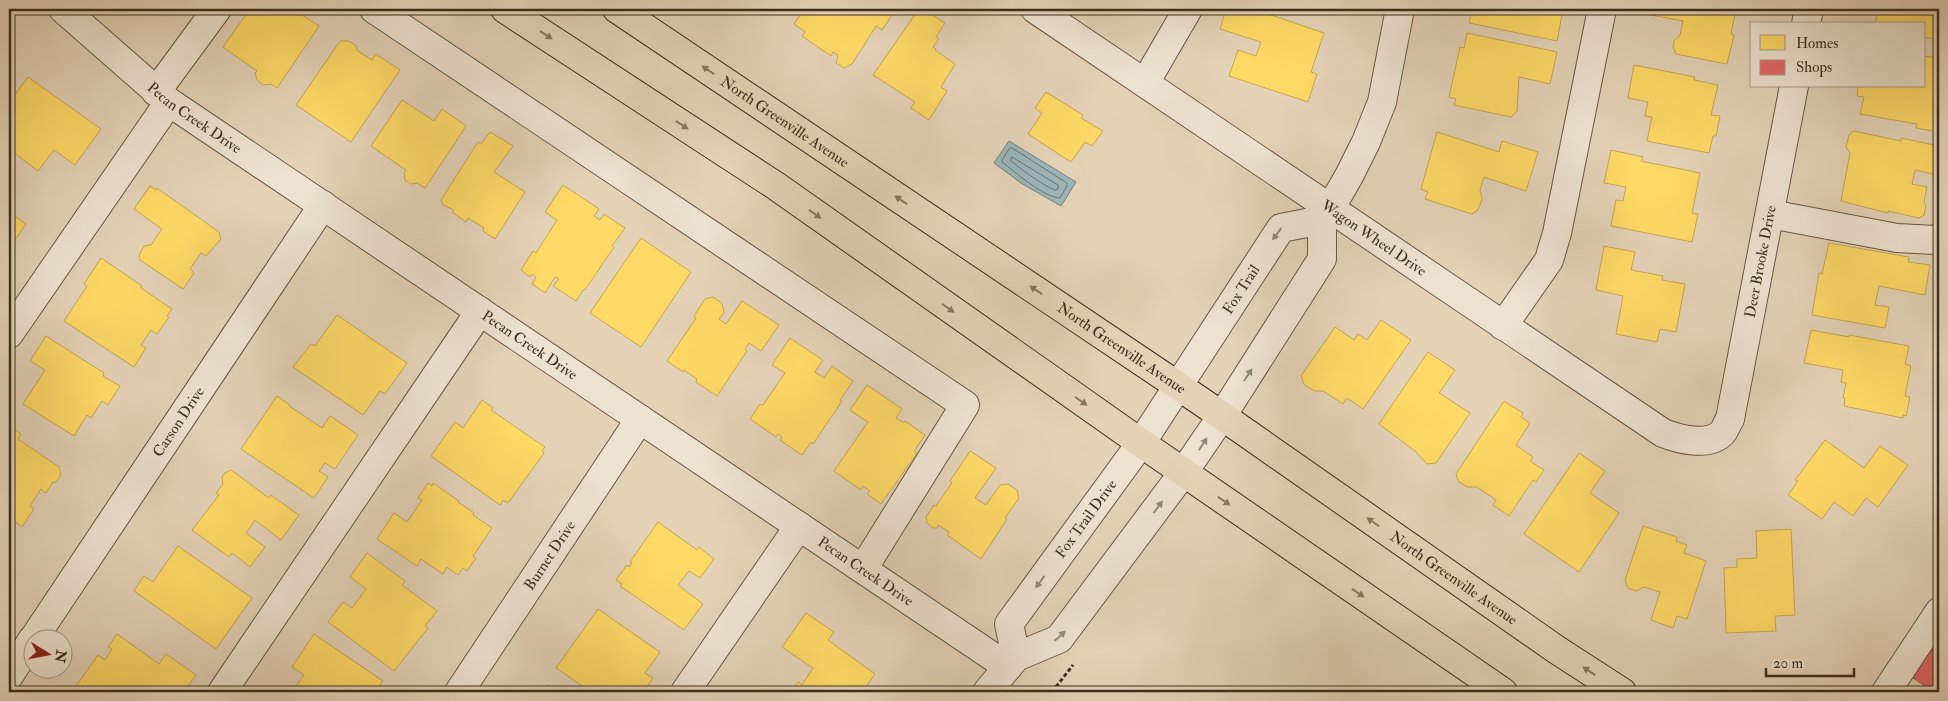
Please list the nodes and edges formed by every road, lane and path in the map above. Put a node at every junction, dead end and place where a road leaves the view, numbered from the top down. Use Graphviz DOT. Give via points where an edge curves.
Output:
graph roads {
  1 [pos="63,9"];
  2 [pos="217,9"];
  3 [pos="374,9"];
  4 [pos="505,9"];
  5 [pos="617,9"];
  6 [pos="1035,9"];
  7 [pos="1188,9"];
  8 [pos="1400,9"];
  9 [pos="1602,9"];
  10 [pos="1809,9"];
  11 [pos="1806,22"];
  12 [pos="1145,83"];
  13 [pos="1794,88"];
  14 [pos="162,97"];
  15 [pos="323,205"];
  16 [pos="1326,214"];
  17 [pos="1770,214"];
  18 [pos="1939,238"];
  19 [pos="480,312"];
  20 [pos="1503,326"];
  21 [pos="9,334"];
  22 [pos="1178,386"];
  23 [pos="1222,416"];
  24 [pos="640,419"];
  25 [pos="1721,434"];
  26 [pos="1141,443"];
  27 [pos="1183,473"];
  28 [pos="799,526"];
  29 [pos="863,569"];
  30 [pos="1939,612"];
  31 [pos="40,628"];
  32 [pos="22,656"];
  33 [pos="1012,662"];
  34 [pos="9,676"];
  35 [pos="222,692"];
  36 [pos="459,692"];
  37 [pos="685,692"];
  38 [pos="987,692"];
  39 [pos="1503,692"];
  40 [pos="1622,692"];
  41 [pos="1886,692"];
  1 -- 14 [label="street, Pecan Creek Drive"];
  2 -- 14 [label="street"];
  3 -- 29 [label="street" via="965,405"];
  4 -- 26 [label="main road, one-way" via="776,186"];
  22 -- 5 [label="main road, North Greenville Avenue, one-way"];
  6 -- 12 [label="street, Wagon Wheel Drive"];
  7 -- 12 [label="street"];
  8 -- 16 [label="street" via="1382,102 1366,142"];
  9 -- 20 [label="street" via="1549,260"];
  10 -- 11 [label="street"];
  12 -- 16 [label="street, Wagon Wheel Drive"];
  13 -- 17 [label="street, Deer Brooke Drive"];
  14 -- 15 [label="street, Pecan Creek Drive"];
  14 -- 21 [label="street"];
  15 -- 19 [label="street, Pecan Creek Drive"];
  15 -- 31 [label="street, Carson Drive"];
  16 -- 20 [label="street, Wagon Wheel Drive"];
  16 -- 22 [label="street, Fox Trail, one-way" via="1281,228"];
  23 -- 16 [label="street, one-way" via="1322,259"];
  17 -- 18 [label="street" via="1897,238"];
  17 -- 25 [label="street, Deer Brooke Drive" via="1734,402 1730,419"];
  19 -- 24 [label="street, Pecan Creek Drive"];
  19 -- 35 [label="street"];
  20 -- 25 [label="street, Wagon Wheel Drive" via="1663,433 1681,440 1705,441"];
  22 -- 23 [label="main road, North Greenville Avenue"];
  22 -- 26 [label="street, Fox Trail Drive"];
  27 -- 23 [label="street, one-way"];
  40 -- 23 [label="main road, North Greenville Avenue, one-way"];
  24 -- 28 [label="street, Pecan Creek Drive"];
  24 -- 36 [label="street, Burnet Drive"];
  26 -- 27 [label="main road"];
  26 -- 33 [label="street, Fox Trail Drive, one-way" via="1009,624"];
  33 -- 27 [label="street, one-way" via="1060,639"];
  27 -- 39 [label="main road, one-way"];
  28 -- 29 [label="street, Pecan Creek Drive"];
  28 -- 37 [label="street"];
  29 -- 33 [label="street, Pecan Creek Drive"];
  30 -- 41 [label="street"];
  32 -- 34 [label="street, Carson Drive"];
  33 -- 38 [label="street"];
}
